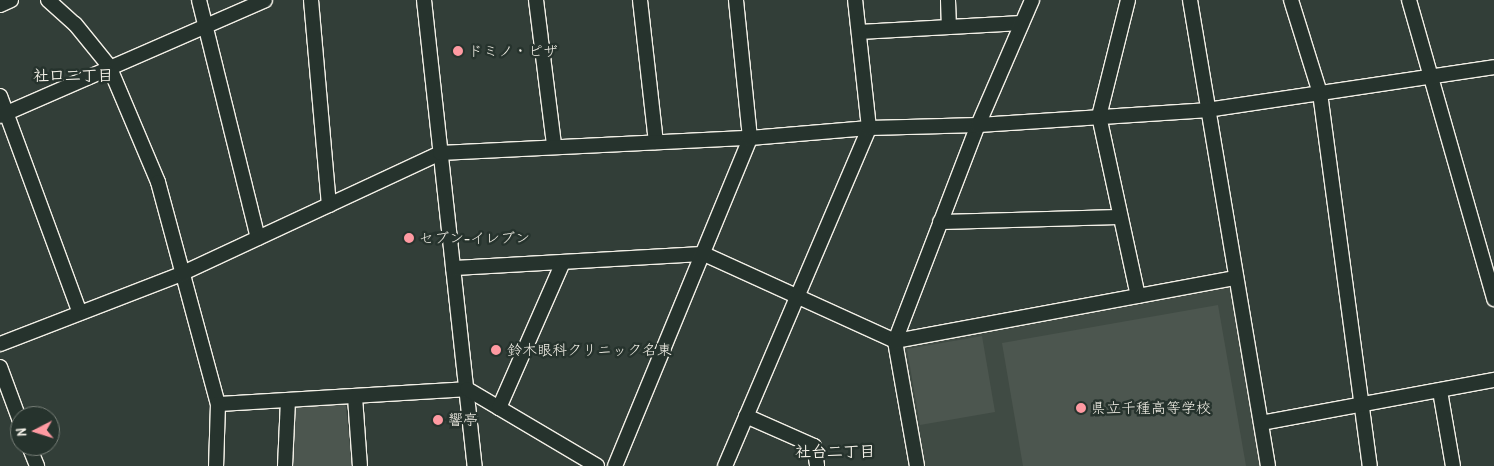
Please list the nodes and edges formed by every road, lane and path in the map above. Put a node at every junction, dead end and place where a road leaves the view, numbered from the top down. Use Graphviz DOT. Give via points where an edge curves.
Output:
graph roads {
  1 [pos="11,0"];
  2 [pos="48,0"];
  3 [pos="199,0"];
  4 [pos="265,0"];
  5 [pos="311,0"];
  6 [pos="424,0"];
  7 [pos="536,0"];
  8 [pos="640,0"];
  9 [pos="736,0"];
  10 [pos="855,0"];
  11 [pos="948,0"];
  12 [pos="1032,0"];
  13 [pos="1128,0"];
  14 [pos="1190,0"];
  15 [pos="1291,0"];
  16 [pos="1409,0"];
  17 [pos="0,5"];
  18 [pos="1022,23"];
  19 [pos="205,26"];
  20 [pos="949,27"];
  21 [pos="858,32"];
  22 [pos="109,66"];
  23 [pos="1494,67"];
  24 [pos="1433,79"];
  25 [pos="1320,93"];
  26 [pos="0,96"];
  27 [pos="1207,110"];
  28 [pos="4,114"];
  29 [pos="1099,116"];
  30 [pos="978,125"];
  31 [pos="869,128"];
  32 [pos="750,138"];
  33 [pos="656,142"];
  34 [pos="554,146"];
  35 [pos="440,153"];
  36 [pos="329,205"];
  37 [pos="1120,217"];
  38 [pos="940,222"];
  39 [pos="258,238"];
  40 [pos="704,254"];
  41 [pos="562,262"];
  42 [pos="453,268"];
  43 [pos="181,274"];
  44 [pos="1235,278"];
  45 [pos="797,296"];
  46 [pos="1138,296"];
  47 [pos="1494,299"];
  48 [pos="80,313"];
  49 [pos="895,341"];
  50 [pos="0,344"];
  51 [pos="0,367"];
  52 [pos="1494,380"];
  53 [pos="467,389"];
  54 [pos="1440,391"];
  55 [pos="355,397"];
  56 [pos="288,401"];
  57 [pos="218,404"];
  58 [pos="14,406"];
  59 [pos="1362,406"];
  60 [pos="498,408"];
  61 [pos="746,416"];
  62 [pos="1261,422"];
  63 [pos="216,466"];
  64 [pos="285,466"];
  65 [pos="360,466"];
  66 [pos="475,466"];
  67 [pos="597,466"];
  68 [pos="615,466"];
  69 [pos="725,466"];
  70 [pos="817,466"];
  71 [pos="917,466"];
  72 [pos="1268,466"];
  73 [pos="1370,466"];
  74 [pos="1453,466"];
  1 -- 17 [label="street"];
  2 -- 22 [label="street" via="75,24"];
  3 -- 19 [label="street"];
  4 -- 19 [label="street"];
  5 -- 36 [label="street"];
  6 -- 35 [label="street"];
  7 -- 34 [label="street"];
  8 -- 33 [label="street"];
  9 -- 32 [label="street"];
  10 -- 21 [label="street"];
  11 -- 20 [label="street"];
  12 -- 18 [label="street"];
  13 -- 29 [label="street"];
  14 -- 27 [label="street"];
  15 -- 25 [label="street"];
  16 -- 24 [label="street"];
  18 -- 20 [label="street"];
  18 -- 30 [label="street"];
  19 -- 22 [label="street"];
  19 -- 39 [label="street"];
  20 -- 21 [label="street"];
  21 -- 31 [label="street"];
  22 -- 28 [label="street"];
  22 -- 43 [label="street" via="158,182"];
  23 -- 24 [label="street"];
  24 -- 25 [label="street"];
  24 -- 47 [label="street"];
  25 -- 27 [label="street"];
  25 -- 59 [label="street"];
  26 -- 28 [label="street"];
  27 -- 29 [label="street"];
  27 -- 44 [label="street"];
  28 -- 48 [label="street"];
  29 -- 30 [label="street"];
  29 -- 37 [label="street"];
  30 -- 31 [label="street"];
  30 -- 38 [label="street"];
  31 -- 32 [label="street"];
  31 -- 45 [label="street"];
  32 -- 33 [label="street"];
  32 -- 40 [label="street"];
  33 -- 34 [label="street"];
  34 -- 35 [label="street"];
  35 -- 36 [label="street"];
  35 -- 42 [label="street"];
  36 -- 39 [label="street"];
  37 -- 38 [label="street"];
  37 -- 46 [label="street"];
  38 -- 49 [label="street"];
  39 -- 43 [label="street"];
  40 -- 41 [label="street"];
  40 -- 45 [label="street"];
  40 -- 68 [label="street"];
  41 -- 42 [label="street"];
  41 -- 60 [label="street"];
  42 -- 53 [label="street"];
  43 -- 48 [label="street"];
  43 -- 57 [label="street"];
  44 -- 46 [label="street"];
  44 -- 62 [label="street"];
  45 -- 49 [label="street"];
  45 -- 61 [label="street"];
  46 -- 49 [label="street"];
  48 -- 50 [label="street"];
  49 -- 71 [label="street"];
  51 -- 58 [label="street"];
  52 -- 54 [label="street"];
  53 -- 55 [label="street"];
  53 -- 60 [label="street"];
  53 -- 66 [label="street"];
  54 -- 59 [label="street"];
  54 -- 74 [label="street"];
  55 -- 56 [label="street"];
  55 -- 65 [label="street"];
  56 -- 57 [label="street"];
  56 -- 64 [label="street"];
  57 -- 63 [label="street"];
  59 -- 62 [label="street"];
  59 -- 73 [label="street"];
  60 -- 67 [label="street"];
  61 -- 69 [label="street"];
  61 -- 70 [label="street" via="814,446"];
  62 -- 72 [label="street"];
}
